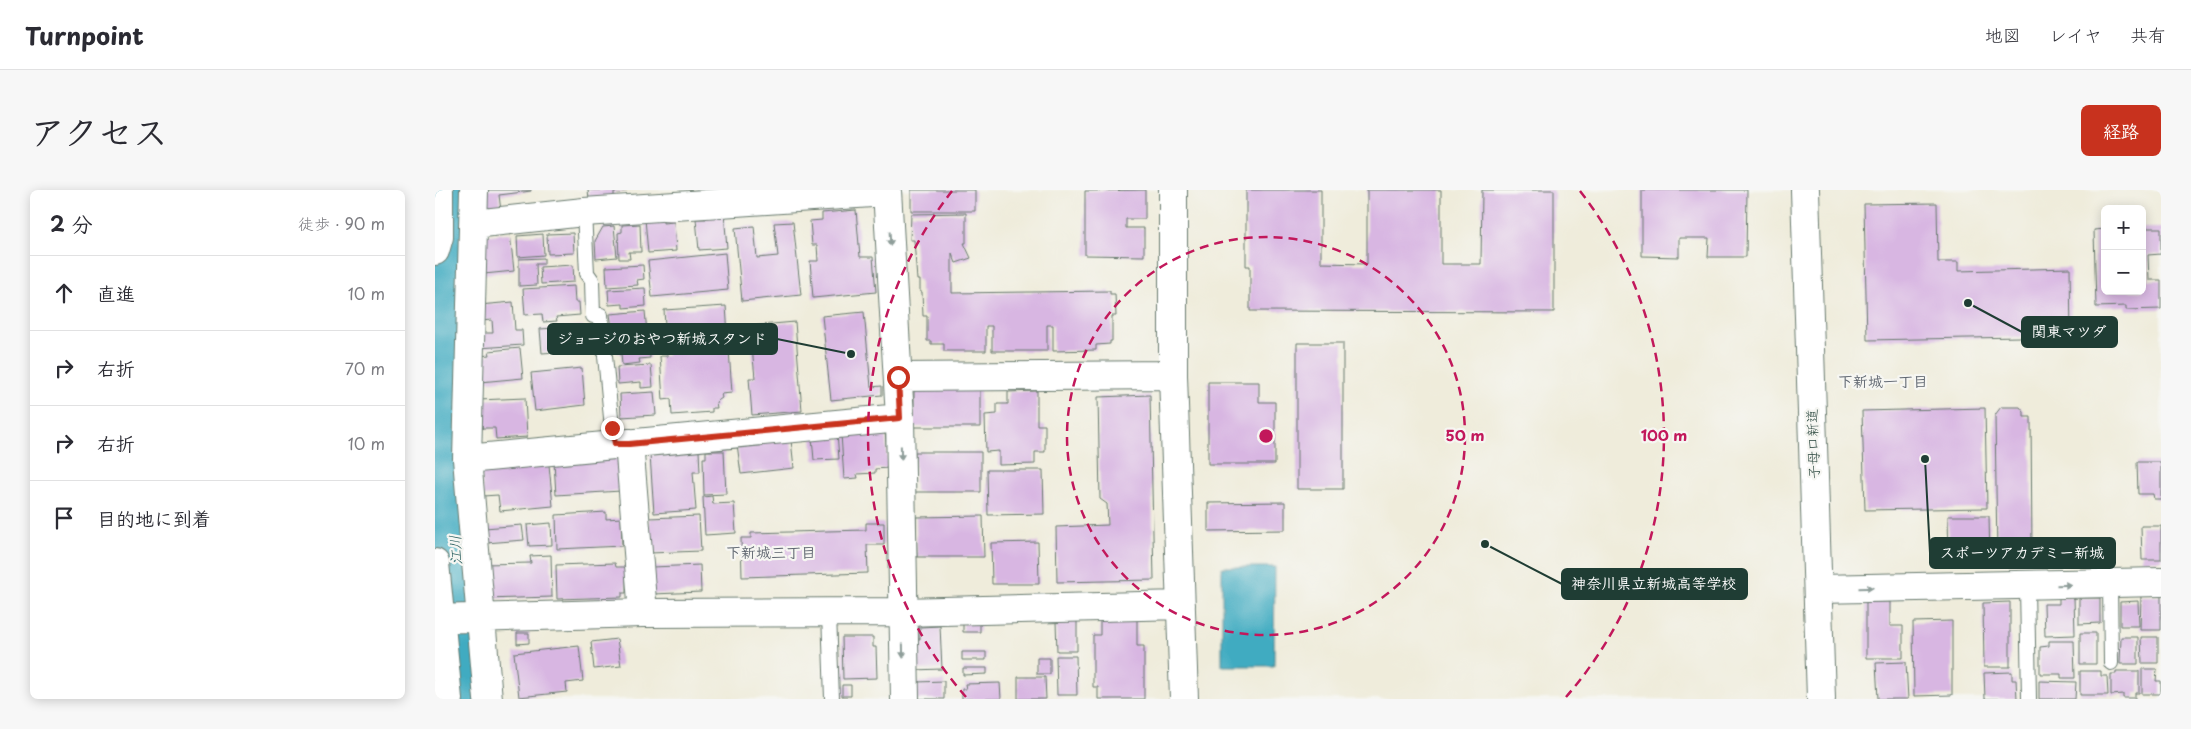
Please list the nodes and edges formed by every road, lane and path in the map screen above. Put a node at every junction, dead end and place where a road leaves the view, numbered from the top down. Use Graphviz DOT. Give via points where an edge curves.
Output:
graph roads {
  1 [pos="439,190"];
  2 [pos="474,190"];
  3 [pos="1173,190"];
  4 [pos="1805,190"];
  5 [pos="887,191"];
  6 [pos="793,194"];
  7 [pos="584,212"];
  8 [pos="473,231"];
  9 [pos="437,244"];
  10 [pos="1173,374"];
  11 [pos="898,377"];
  12 [pos="900,418"];
  13 [pos="622,444"];
  14 [pos="467,458"];
  15 [pos="435,563"];
  16 [pos="2161,582"];
  17 [pos="2110,583"];
  18 [pos="2027,586"];
  19 [pos="1818,589"];
  20 [pos="1181,605"];
  21 [pos="903,612"];
  22 [pos="643,613"];
  23 [pos="829,613"];
  24 [pos="480,618"];
  25 [pos="438,619"];
  26 [pos="2111,663"];
  27 [pos="449,699"];
  28 [pos="488,699"];
  29 [pos="832,699"];
  30 [pos="905,699"];
  31 [pos="1184,699"];
  32 [pos="1821,699"];
  33 [pos="2029,699"];
  1 -- 9 [label="street"];
  2 -- 8 [label="street"];
  3 -- 10 [label="street"];
  4 -- 19 [label="street, 子母口新道"];
  5 -- 6 [label="street"];
  5 -- 11 [label="street, one-way"];
  6 -- 7 [label="street"];
  7 -- 8 [label="street"];
  7 -- 13 [label="lane" via="593,316 601,315 612,428"];
  8 -- 9 [label="street"];
  8 -- 14 [label="street"];
  10 -- 11 [label="street"];
  10 -- 20 [label="street"];
  11 -- 12 [label="street"];
  12 -- 13 [label="street"];
  12 -- 21 [label="street, one-way"];
  13 -- 14 [label="street"];
  13 -- 22 [label="street"];
  14 -- 24 [label="street"];
  15 -- 25 [label="street"];
  16 -- 17 [label="street"];
  18 -- 17 [label="street, one-way"];
  17 -- 26 [label="lane"];
  19 -- 18 [label="street, one-way"];
  18 -- 33 [label="lane"];
  19 -- 32 [label="street, 子母口新道"];
  20 -- 21 [label="street"];
  20 -- 31 [label="street"];
  21 -- 23 [label="street"];
  21 -- 30 [label="street, one-way"];
  22 -- 23 [label="street"];
  22 -- 24 [label="street"];
  23 -- 29 [label="lane"];
  24 -- 25 [label="street"];
  24 -- 28 [label="street"];
  25 -- 27 [label="street"];
}
